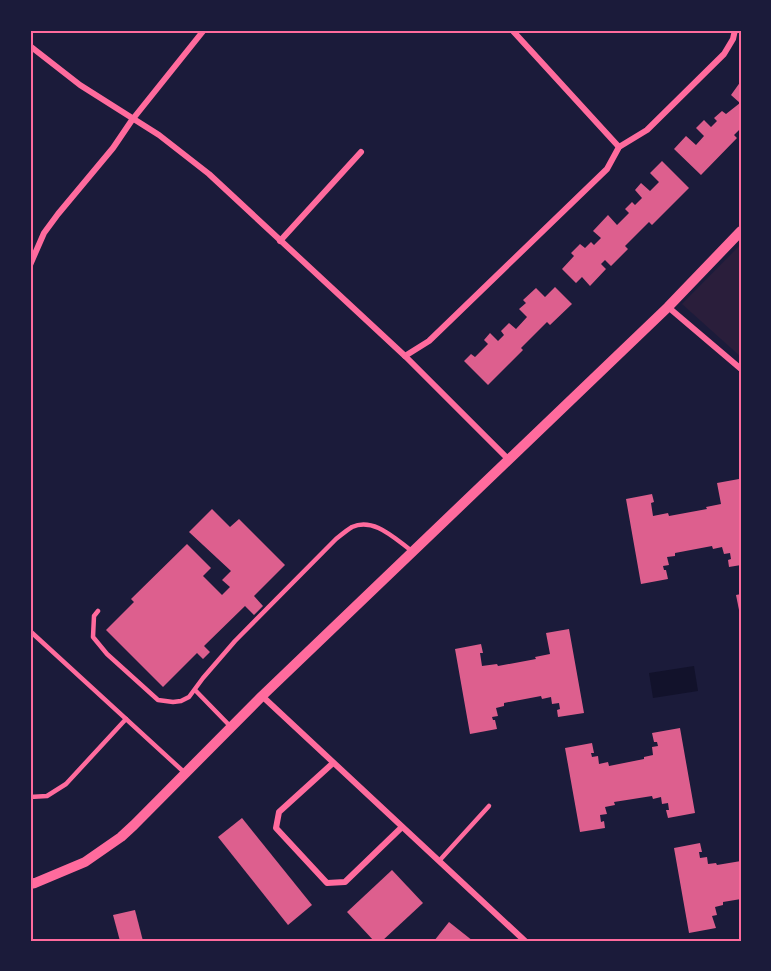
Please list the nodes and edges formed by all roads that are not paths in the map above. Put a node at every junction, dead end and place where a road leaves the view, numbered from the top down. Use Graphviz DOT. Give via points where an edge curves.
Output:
graph roads {
  1 [pos="204,30"];
  2 [pos="512,30"];
  3 [pos="735,30"];
  4 [pos="30,46"];
  5 [pos="132,120"];
  6 [pos="619,147"];
  7 [pos="361,152"];
  8 [pos="741,231"];
  9 [pos="280,241"];
  10 [pos="30,265"];
  11 [pos="668,307"];
  12 [pos="405,356"];
  13 [pos="741,369"];
  14 [pos="508,459"];
  15 [pos="412,551"];
  16 [pos="98,611"];
  17 [pos="30,631"];
  18 [pos="195,690"];
  19 [pos="262,696"];
  20 [pos="126,718"];
  21 [pos="231,727"];
  22 [pos="333,763"];
  23 [pos="185,773"];
  24 [pos="30,797"];
  25 [pos="489,806"];
  26 [pos="402,827"];
  27 [pos="439,861"];
  28 [pos="30,884"];
  29 [pos="522,940"];
  1 -- 5 [label="street"];
  2 -- 6 [label="street"];
  3 -- 6 [label="street" via="724,54 647,130"];
  4 -- 5 [label="street"];
  5 -- 9 [label="street" via="159,135 209,174"];
  5 -- 10 [label="street" via="44,233"];
  6 -- 12 [label="street" via="607,169 429,341"];
  7 -- 9 [label="street"];
  8 -- 11 [label="street"];
  9 -- 12 [label="street"];
  11 -- 13 [label="street"];
  11 -- 14 [label="street"];
  12 -- 14 [label="street"];
  14 -- 15 [label="street"];
  15 -- 18 [label="lane" via="382,529 353,527 336,538 235,641"];
  15 -- 19 [label="street"];
  16 -- 18 [label="lane" via="93,637 158,700 181,701"];
  17 -- 20 [label="lane"];
  18 -- 21 [label="lane"];
  19 -- 21 [label="street"];
  19 -- 22 [label="street"];
  20 -- 23 [label="lane"];
  20 -- 24 [label="lane" via="66,783 47,796"];
  21 -- 23 [label="street"];
  22 -- 26 [label="street"];
  22 -- 26 [label="street" via="279,812 276,828 327,883 345,882"];
  23 -- 28 [label="street" via="121,837 85,862"];
  25 -- 27 [label="lane"];
  26 -- 27 [label="street"];
  27 -- 29 [label="street"];
}
